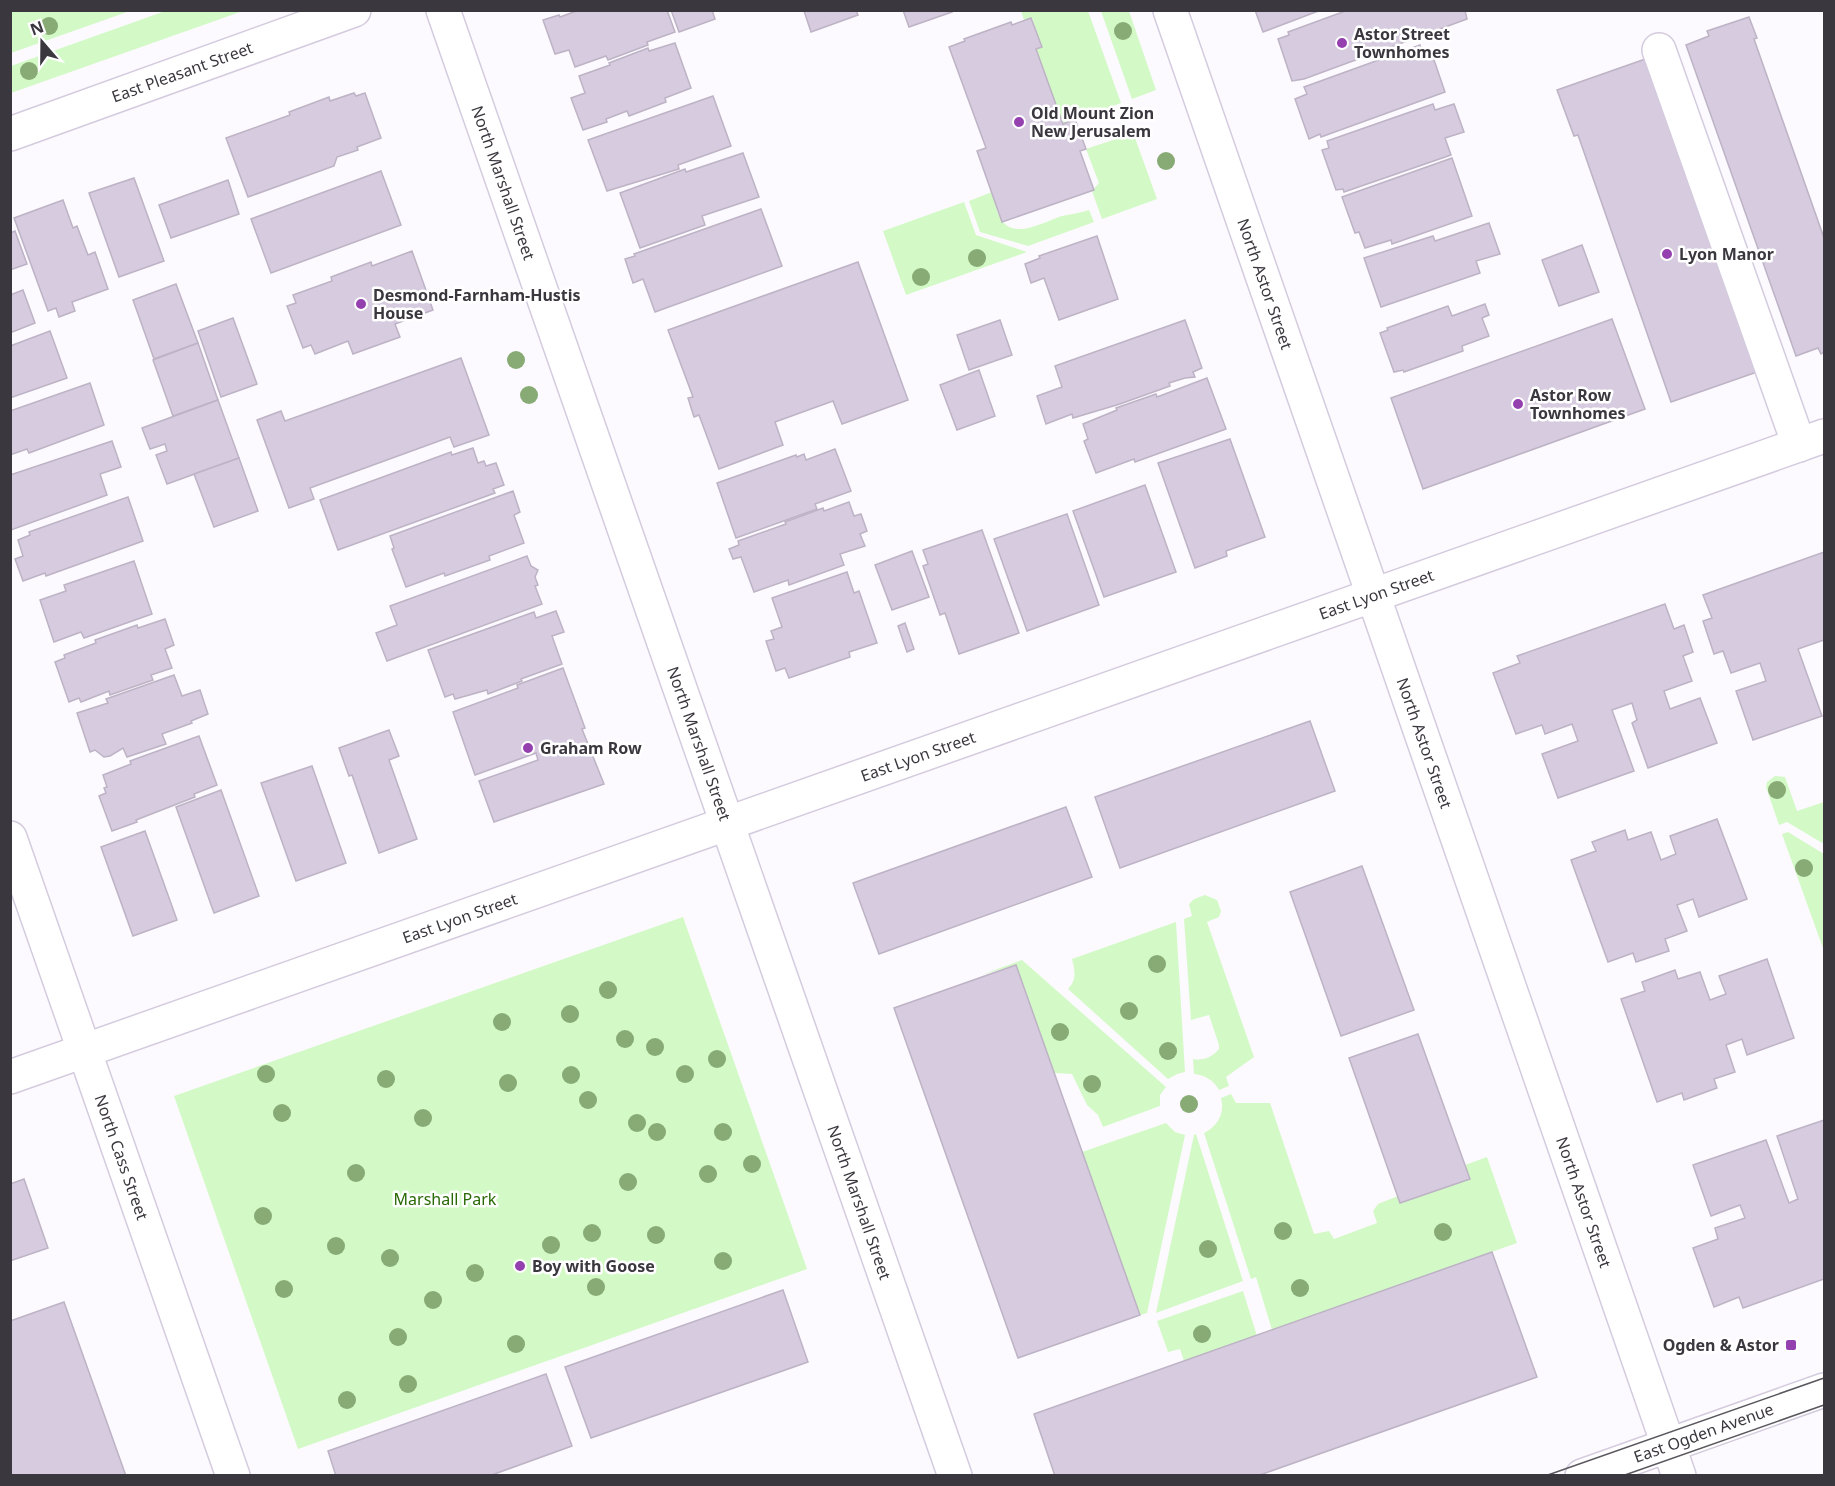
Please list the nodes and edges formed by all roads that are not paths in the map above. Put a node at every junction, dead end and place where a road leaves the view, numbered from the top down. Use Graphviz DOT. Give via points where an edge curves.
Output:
graph roads {
  1 [pos="354,10"];
  2 [pos="443,10"];
  3 [pos="1170,10"];
  4 [pos="1659,50"];
  5 [pos="10,134"];
  6 [pos="1812,440"];
  7 [pos="1373,597"];
  8 [pos="728,824"];
  9 [pos="10,838"];
  10 [pos="85,1051"];
  11 [pos="10,1077"];
  12 [pos="1824,1390"];
  13 [pos="1669,1445"];
  14 [pos="233,1476"];
  15 [pos="955,1476"];
  16 [pos="1582,1476"];
  17 [pos="1679,1476"];
  1 -- 5 [label="street, East Pleasant Street"];
  2 -- 8 [label="street, North Marshall Street"];
  3 -- 7 [label="street, North Astor Street"];
  4 -- 6 [label="street"];
  6 -- 7 [label="street, East Lyon Street"];
  7 -- 8 [label="street, East Lyon Street"];
  7 -- 13 [label="street, North Astor Street"];
  8 -- 10 [label="street, East Lyon Street"];
  8 -- 15 [label="street, North Marshall Street"];
  9 -- 10 [label="street, North Cass Street"];
  10 -- 11 [label="street, East Lyon Street"];
  10 -- 14 [label="street, North Cass Street"];
  12 -- 13 [label="street, East Ogden Avenue"];
  13 -- 16 [label="street, East Ogden Avenue"];
  13 -- 17 [label="street, North Astor Street"];
}
